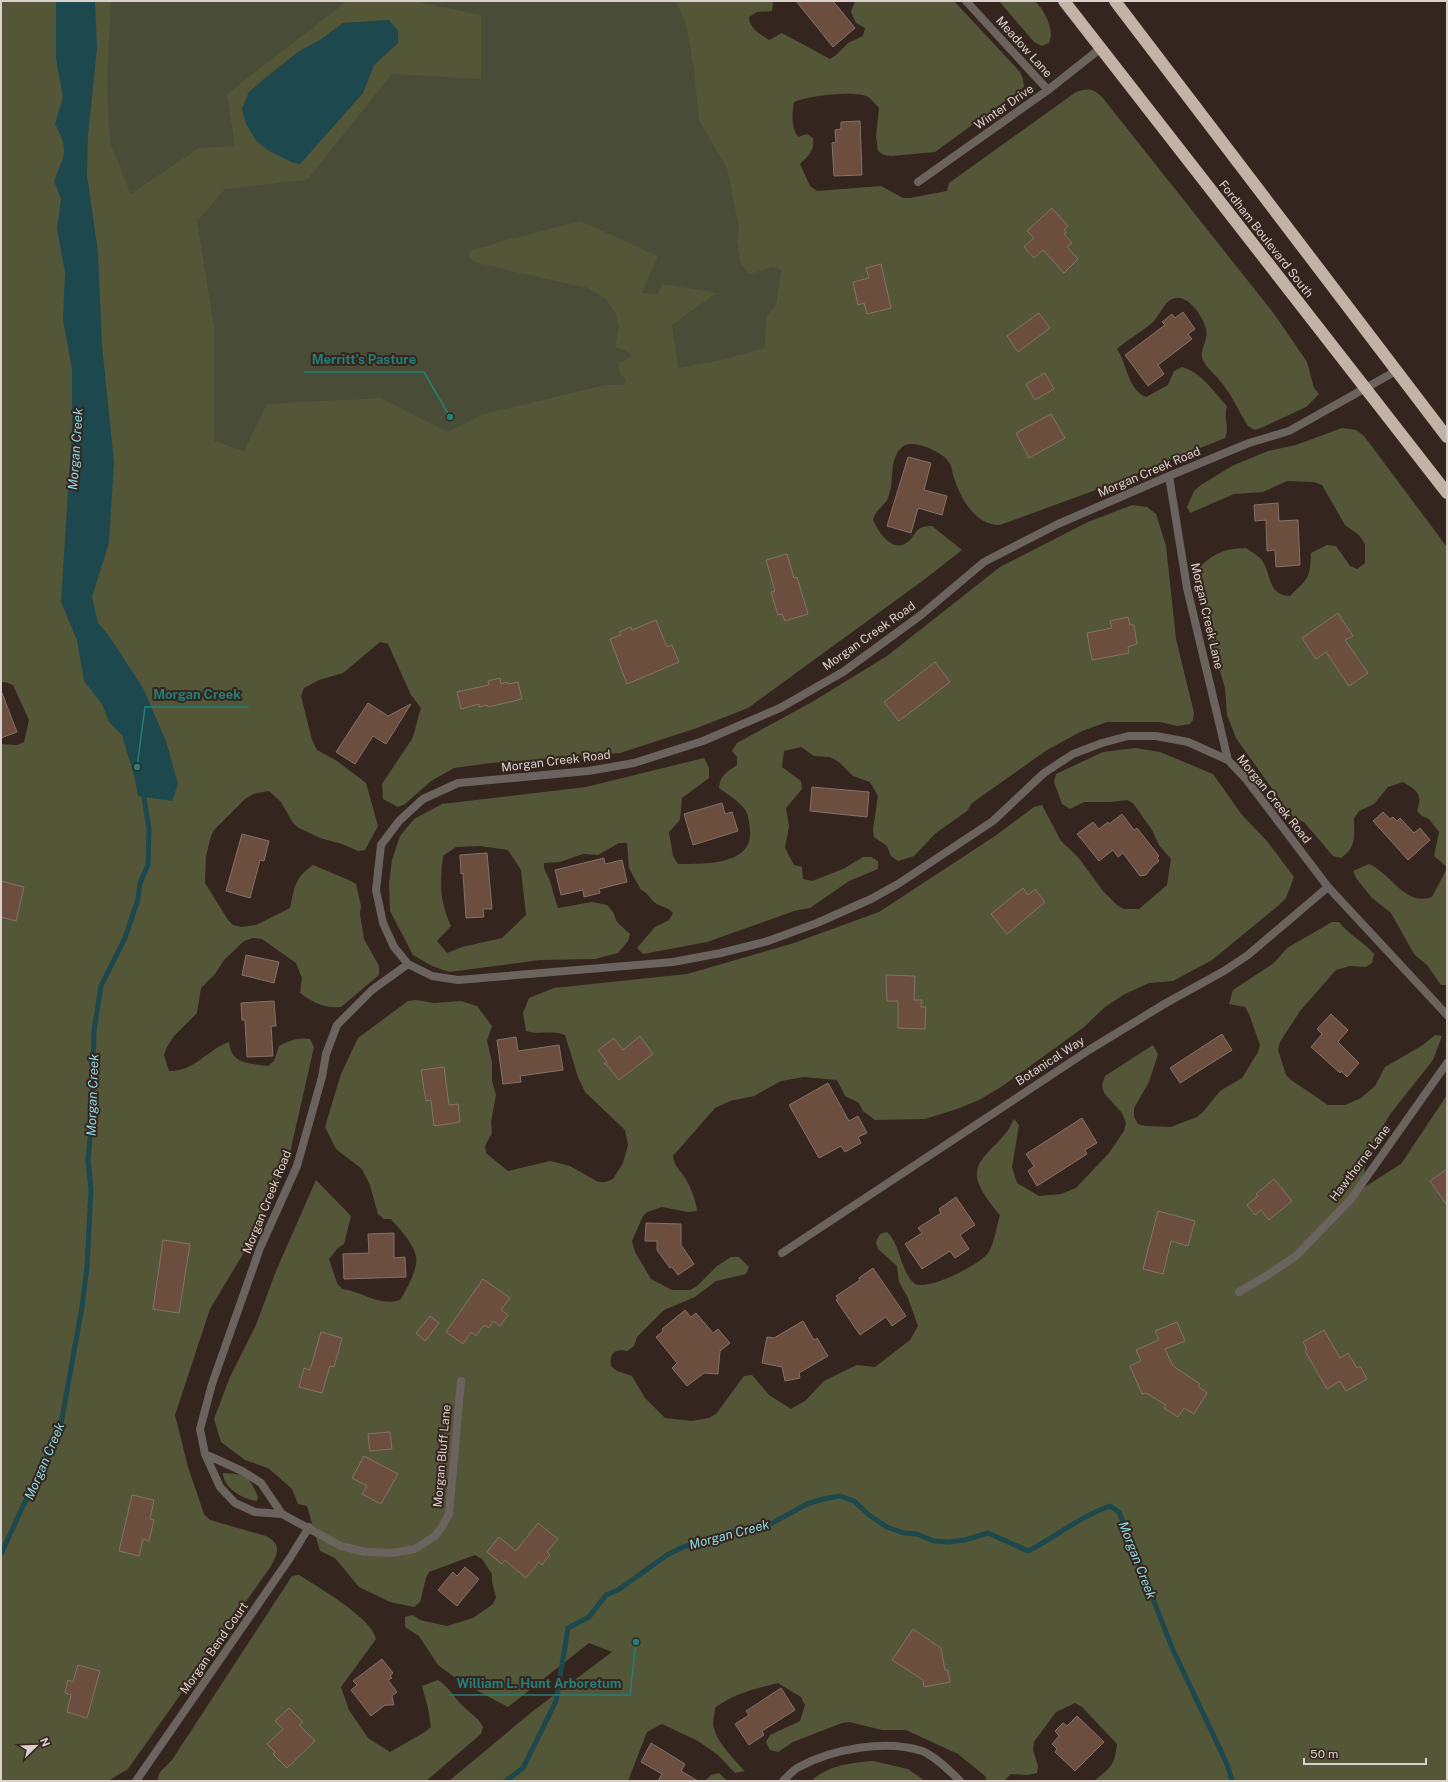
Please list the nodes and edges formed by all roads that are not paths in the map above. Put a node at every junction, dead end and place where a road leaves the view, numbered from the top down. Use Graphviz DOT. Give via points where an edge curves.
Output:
graph roads {
  1 [pos="966,1"];
  2 [pos="1064,1"];
  3 [pos="1115,1"];
  4 [pos="1101,48"];
  5 [pos="1048,90"];
  6 [pos="918,182"];
  7 [pos="1396,371"];
  8 [pos="1366,389"];
  9 [pos="1447,436"];
  10 [pos="1169,476"];
  11 [pos="1447,493"];
  12 [pos="1228,760"];
  13 [pos="1328,887"];
  14 [pos="408,964"];
  15 [pos="1447,1015"];
  16 [pos="1447,1063"];
  17 [pos="782,1253"];
  18 [pos="1239,1292"];
  19 [pos="461,1381"];
  20 [pos="205,1454"];
  21 [pos="282,1514"];
  22 [pos="309,1527"];
  23 [pos="136,1781"];
  24 [pos="783,1781"];
  25 [pos="960,1781"];
  1 -- 5 [label="street, Meadow Lane"];
  2 -- 4 [label="highway, Fordham Boulevard South"];
  3 -- 7 [label="highway, Fordham Boulevard South"];
  4 -- 5 [label="street, Winter Drive"];
  4 -- 8 [label="highway, Fordham Boulevard South"];
  5 -- 6 [label="street, Winter Drive"];
  7 -- 8 [label="street, Morgan Creek Road"];
  7 -- 9 [label="highway, Fordham Boulevard South"];
  8 -- 10 [label="street, Morgan Creek Road" via="1289,430 1249,443"];
  8 -- 11 [label="highway, Fordham Boulevard South"];
  10 -- 12 [label="street, Morgan Creek Lane" via="1187,588"];
  10 -- 14 [label="street, Morgan Creek Road" via="1058,524 984,562 921,615 843,672 780,708 703,741 634,762 588,772 458,783 423,799 399,821 381,845 376,890 383,923 394,947"];
  12 -- 13 [label="street, Morgan Creek Road" via="1246,779"];
  12 -- 14 [label="street, Morgan Creek Road" via="1188,742 1156,736 1128,736 1073,754 1044,773 993,821 871,900 782,936 721,953 673,962 458,980 432,976"];
  13 -- 15 [label="street, Morgan Creek Road"];
  13 -- 17 [label="street, Botanical Way" via="1248,955 1089,1050"];
  14 -- 20 [label="street, Morgan Creek Road" via="372,990 337,1025 326,1054 297,1166 260,1248 212,1384 200,1428"];
  16 -- 18 [label="street, Hawthorne Lane" via="1351,1199 1296,1256"];
  19 -- 22 [label="street, Morgan Bluff Lane" via="449,1514 435,1536 426,1543 404,1552 365,1552 341,1546"];
  20 -- 21 [label="street, Morgan Creek Road" via="242,1471 261,1484"];
  20 -- 21 [label="street, Morgan Creek Road" via="220,1487 235,1503 255,1512"];
  21 -- 22 [label="street, Morgan Creek Road"];
  22 -- 23 [label="street, Morgan Bend Court"];
  24 -- 25 [label="street" via="798,1768 825,1756 866,1747 892,1746 922,1751 946,1767"];
}
